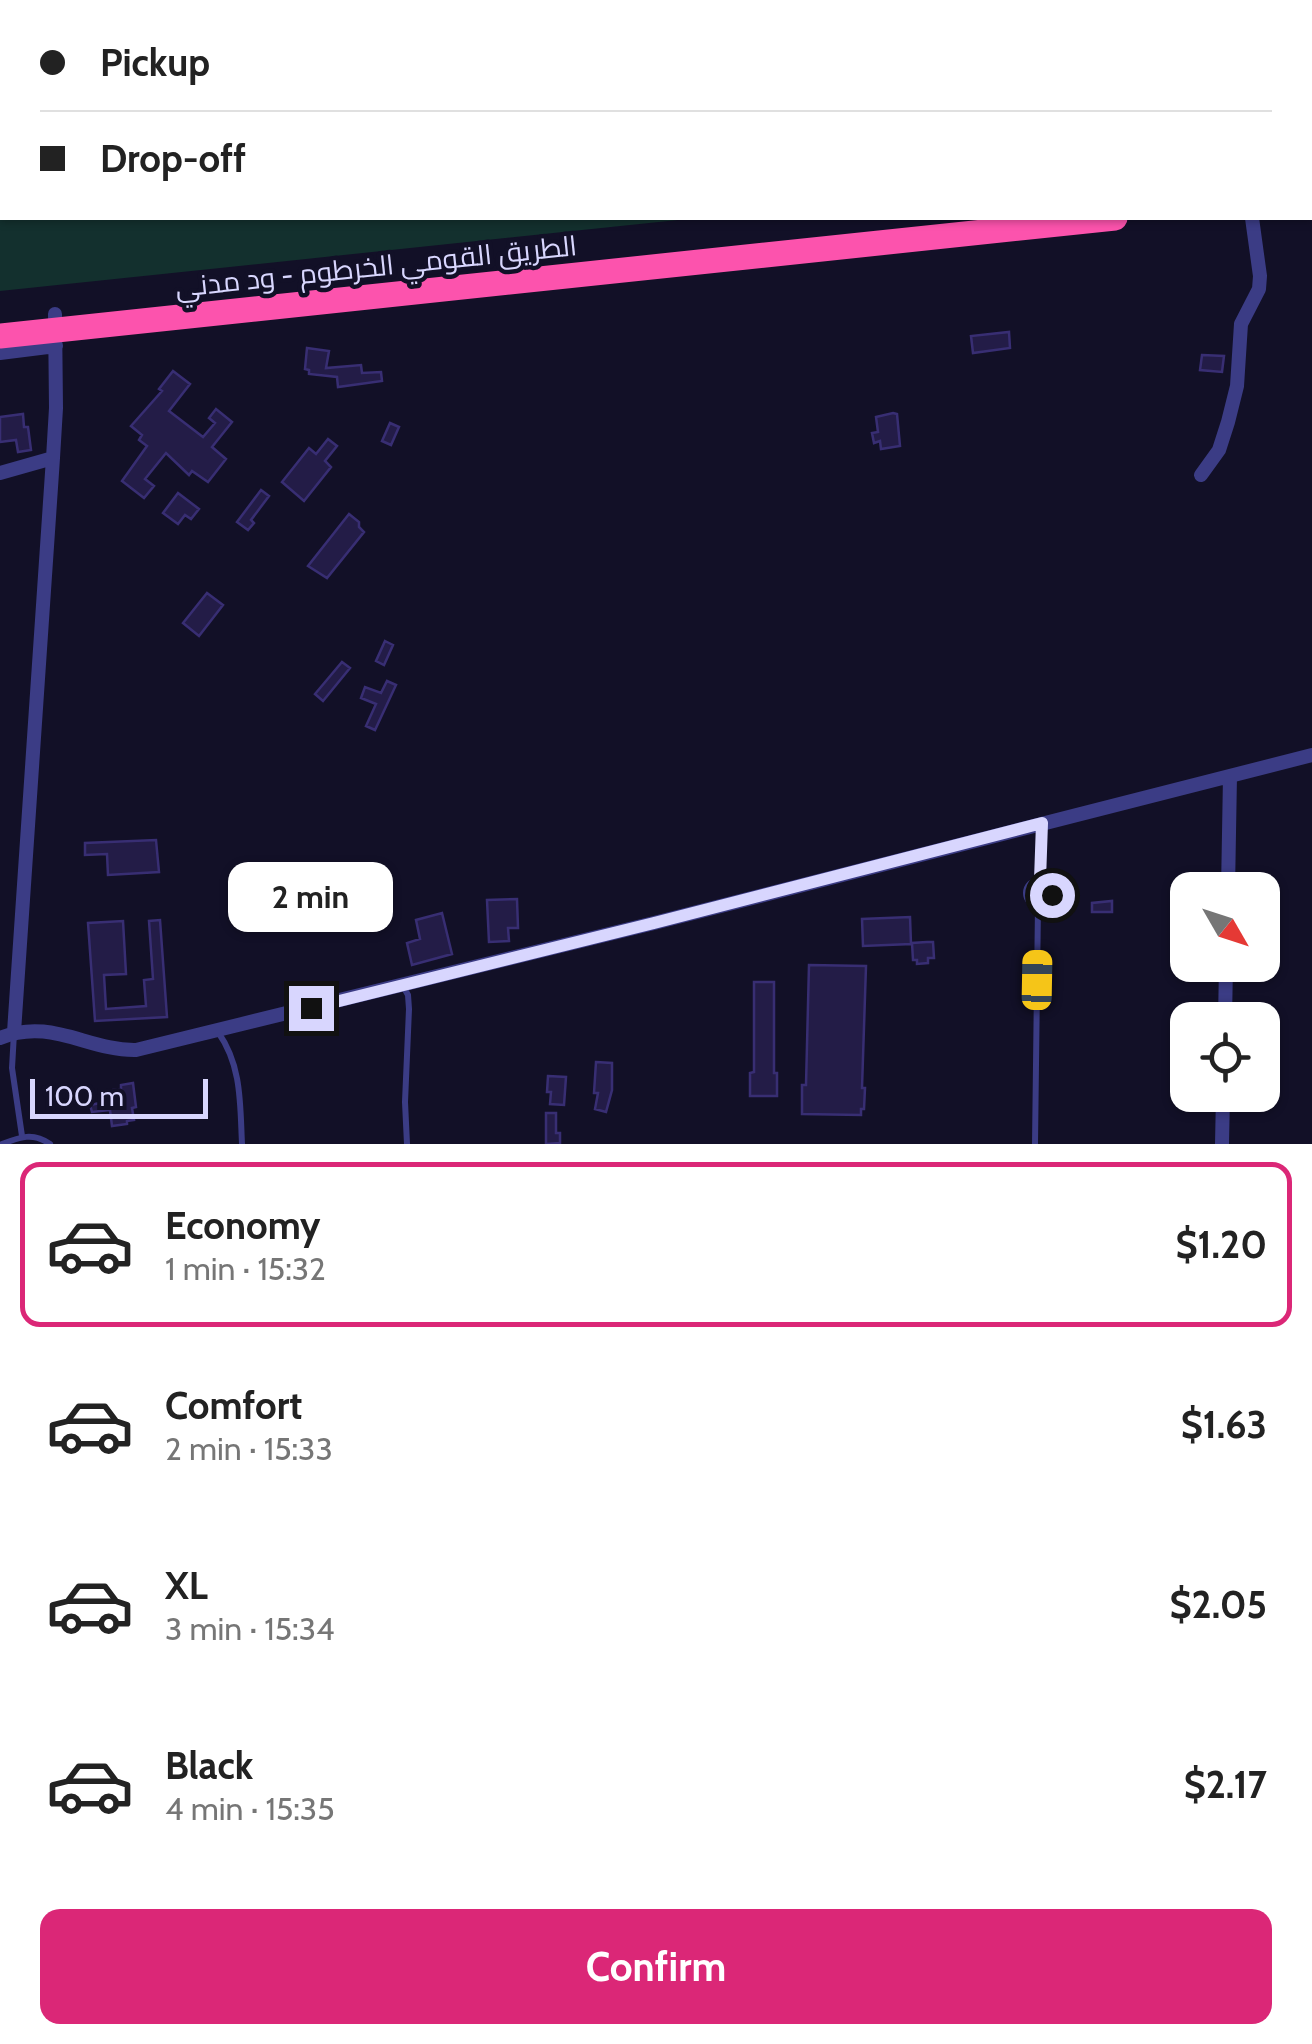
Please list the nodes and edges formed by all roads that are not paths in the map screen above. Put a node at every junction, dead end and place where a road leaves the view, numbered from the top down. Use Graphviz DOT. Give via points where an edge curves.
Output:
graph roads {
  1 [pos="946,220"];
  2 [pos="1097,220"];
  3 [pos="1252,220"];
  4 [pos="0,320"];
  5 [pos="56,330"];
  6 [pos="0,336"];
  7 [pos="0,353"];
  8 [pos="53,458"];
  9 [pos="0,474"];
  10 [pos="1201,475"];
  11 [pos="1312,756"];
  12 [pos="1230,776"];
  13 [pos="1042,823"];
  14 [pos="1228,872"];
  15 [pos="1040,880"];
  16 [pos="1038,906"];
  17 [pos="402,985"];
  18 [pos="218,1032"];
  19 [pos="7,1035"];
  20 [pos="1223,1112"];
  21 [pos="22,1136"];
  22 [pos="2,1144"];
  23 [pos="50,1144"];
  24 [pos="242,1144"];
  25 [pos="407,1144"];
  26 [pos="1035,1144"];
  27 [pos="1222,1144"];
  1 -- 5 [label="highway, الطريق القومي الخرطوم - ود مدني"];
  2 -- 5 [label="highway, الطريق القومي الخرطوم - ود مدني"];
  3 -- 10 [label="street" via="1259,289 1242,324 1228,422"];
  4 -- 5 [label="highway, الطريق القومي الخرطوم - ود مدني"];
  5 -- 6 [label="highway, الطريق القومي الخرطوم - ود مدني"];
  5 -- 7 [label="street"];
  5 -- 8 [label="street"];
  8 -- 9 [label="street"];
  8 -- 19 [label="street"];
  11 -- 12 [label="street"];
  12 -- 13 [label="street"];
  12 -- 14 [label="street"];
  13 -- 15 [label="lane"];
  13 -- 17 [label="street"];
  15 -- 16 [label="lane" via="1026,892"];
  15 -- 16 [label="lane" via="1052,895"];
  16 -- 26 [label="lane"];
  17 -- 18 [label="street"];
  17 -- 25 [label="lane" via="409,1010"];
  18 -- 19 [label="street" via="136,1050 65,1034"];
  18 -- 24 [label="lane" via="238,1074"];
  19 -- 21 [label="lane"];
  20 -- 27 [label="street"];
  21 -- 22 [label="lane"];
  21 -- 23 [label="lane"];
}
